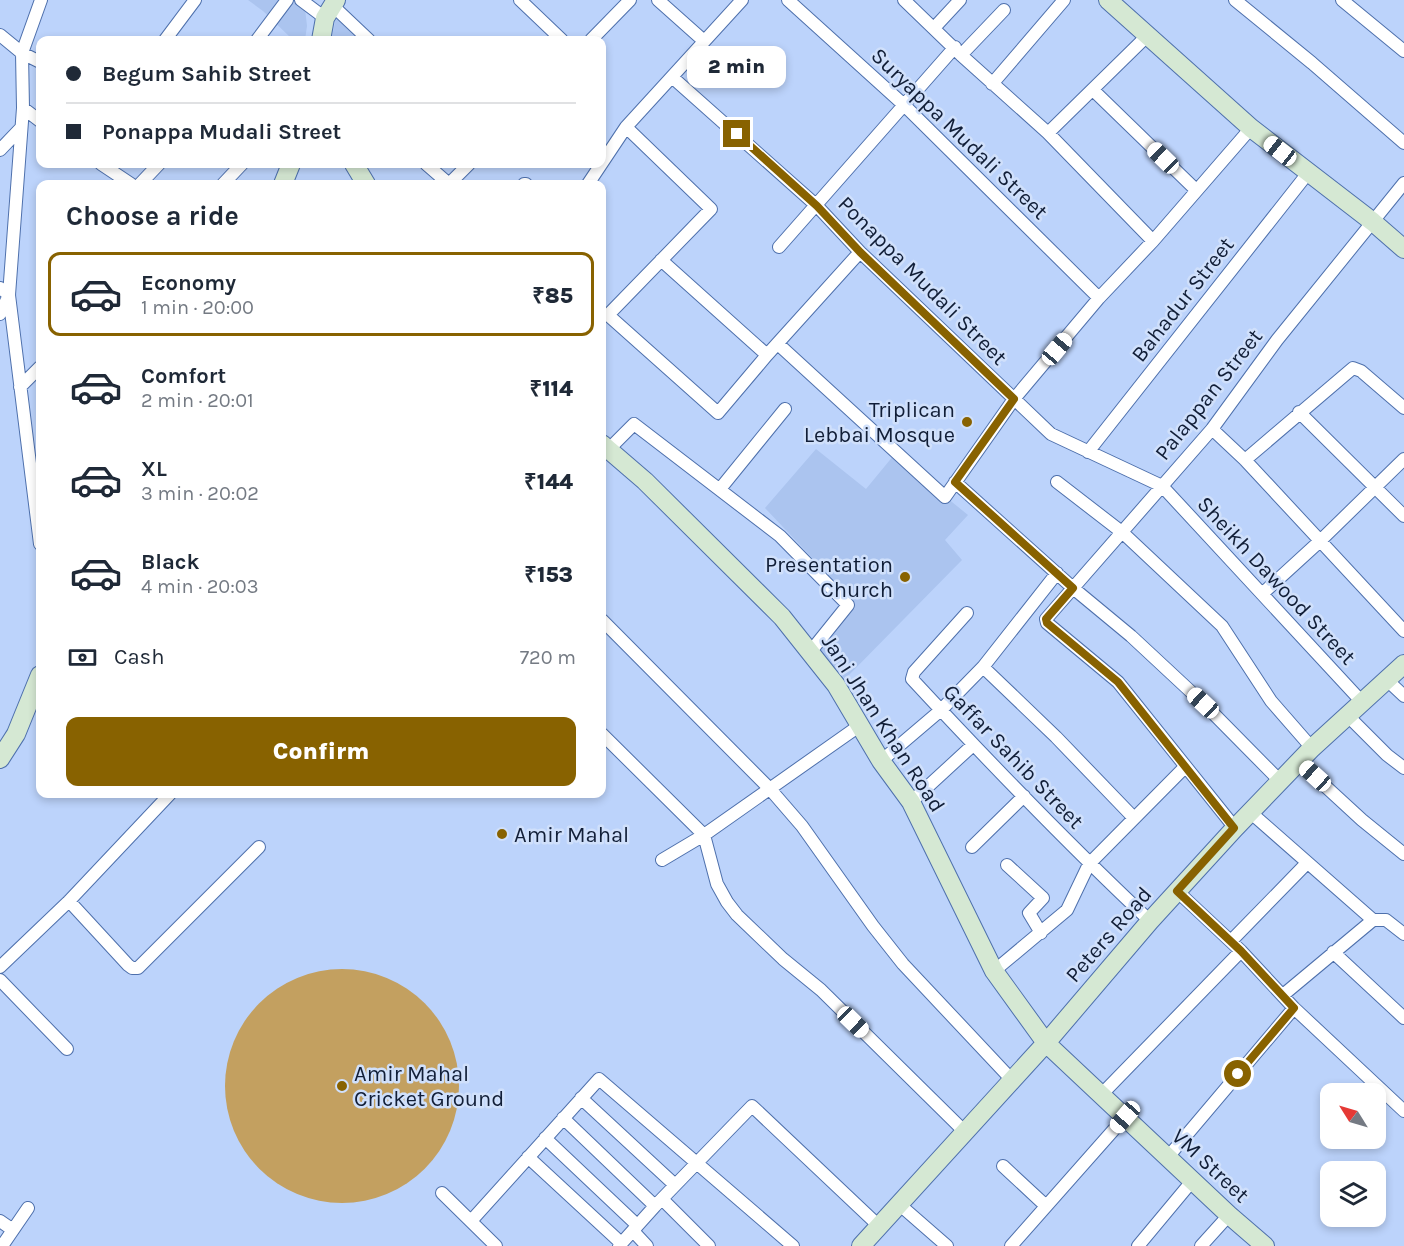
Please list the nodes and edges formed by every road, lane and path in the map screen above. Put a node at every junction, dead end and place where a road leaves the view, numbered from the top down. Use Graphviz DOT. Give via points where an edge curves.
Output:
graph roads {
  1 [pos="41,0"];
  2 [pos="195,0"];
  3 [pos="287,0"];
  4 [pos="301,0"];
  5 [pos="520,0"];
  6 [pos="630,0"];
  7 [pos="658,0"];
  8 [pos="742,0"];
  9 [pos="788,0"];
  10 [pos="904,0"];
  11 [pos="960,0"];
  12 [pos="1065,0"];
  13 [pos="1108,0"];
  14 [pos="1235,0"];
  15 [pos="1342,0"];
  16 [pos="331,8"];
  17 [pos="1004,10"];
  18 [pos="934,28"];
  19 [pos="1148,35"];
  20 [pos="0,36"];
  21 [pos="168,36"];
  22 [pos="260,36"];
  23 [pos="322,36"];
  24 [pos="364,36"];
  25 [pos="558,36"];
  26 [pos="595,36"];
  27 [pos="704,41"];
  28 [pos="958,51"];
  29 [pos="1404,51"];
  30 [pos="22,53"];
  31 [pos="36,60"];
  32 [pos="672,77"];
  33 [pos="992,84"];
  34 [pos="1094,90"];
  35 [pos="904,105"];
  36 [pos="23,108"];
  37 [pos="36,118"];
  38 [pos="626,127"];
  39 [pos="1251,128"];
  40 [pos="20,129"];
  41 [pos="1048,133"];
  42 [pos="1404,143"];
  43 [pos="0,150"];
  44 [pos="606,157"];
  45 [pos="107,168"];
  46 [pos="238,168"];
  47 [pos="431,168"];
  48 [pos="465,168"];
  49 [pos="1308,173"];
  50 [pos="125,180"];
  51 [pos="227,180"];
  52 [pos="444,180"];
  53 [pos="453,180"];
  54 [pos="1404,183"];
  55 [pos="1196,190"];
  56 [pos="817,206"];
  57 [pos="1373,222"];
  58 [pos="1154,240"];
  59 [pos="779,247"];
  60 [pos="1404,249"];
  61 [pos="860,252"];
  62 [pos="661,260"];
  63 [pos="5,292"];
  64 [pos="1100,298"];
  65 [pos="0,314"];
  66 [pos="778,344"];
  67 [pos="767,355"];
  68 [pos="36,371"];
  69 [pos="20,387"];
  70 [pos="1014,399"];
  71 [pos="1404,408"];
  72 [pos="785,410"];
  73 [pos="1299,412"];
  74 [pos="1212,429"];
  75 [pos="606,446"];
  76 [pos="606,448"];
  77 [pos="1088,452"];
  78 [pos="1404,459"];
  79 [pos="1245,460"];
  80 [pos="955,482"];
  81 [pos="1057,482"];
  82 [pos="1162,486"];
  83 [pos="1375,486"];
  84 [pos="720,489"];
  85 [pos="36,513"];
  86 [pos="1404,516"];
  87 [pos="1123,532"];
  88 [pos="1320,541"];
  89 [pos="1057,573"];
  90 [pos="1073,588"];
  91 [pos="1262,594"];
  92 [pos="967,613"];
  93 [pos="606,624"];
  94 [pos="1404,631"];
  95 [pos="811,651"];
  96 [pos="1404,664"];
  97 [pos="983,667"];
  98 [pos="1386,681"];
  99 [pos="36,685"];
  100 [pos="1404,696"];
  101 [pos="1362,702"];
  102 [pos="941,710"];
  103 [pos="1347,715"];
  104 [pos="859,726"];
  105 [pos="606,738"];
  106 [pos="973,745"];
  107 [pos="1312,748"];
  108 [pos="0,759"];
  109 [pos="881,761"];
  110 [pos="1299,762"];
  111 [pos="1185,767"];
  112 [pos="1404,768"];
  113 [pos="1280,781"];
  114 [pos="770,789"];
  115 [pos="1024,796"];
  116 [pos="166,798"];
  117 [pos="911,802"];
  118 [pos="1250,812"];
  119 [pos="1134,818"];
  120 [pos="1234,828"];
  121 [pos="704,834"];
  122 [pos="259,847"];
  123 [pos="972,848"];
  124 [pos="1404,854"];
  125 [pos="662,860"];
  126 [pos="1307,863"];
  127 [pos="1089,864"];
  128 [pos="1007,865"];
  129 [pos="1177,891"];
  130 [pos="69,901"];
  131 [pos="1373,920"];
  132 [pos="1150,921"];
  133 [pos="1041,933"];
  134 [pos="1404,934"];
  135 [pos="1231,941"];
  136 [pos="1241,951"];
  137 [pos="1333,952"];
  138 [pos="0,967"];
  139 [pos="994,971"];
  140 [pos="0,980"];
  141 [pos="1283,995"];
  142 [pos="1294,1008"];
  143 [pos="1404,1018"];
  144 [pos="1046,1043"];
  145 [pos="67,1049"];
  146 [pos="1012,1080"];
  147 [pos="1101,1095"];
  148 [pos="581,1098"];
  149 [pos="1404,1111"];
  150 [pos="1125,1117"];
  151 [pos="563,1118"];
  152 [pos="965,1132"];
  153 [pos="546,1138"];
  154 [pos="528,1157"];
  155 [pos="1168,1157"];
  156 [pos="697,1163"];
  157 [pos="1003,1166"];
  158 [pos="1193,1180"];
  159 [pos="675,1185"];
  160 [pos="441,1193"];
  161 [pos="658,1202"];
  162 [pos="900,1204"];
  163 [pos="1046,1206"];
  164 [pos="28,1208"];
  165 [pos="1229,1215"];
  166 [pos="0,1221"];
  167 [pos="471,1221"];
  168 [pos="880,1227"];
  169 [pos="635,1228"];
  170 [pos="13,1230"];
  171 [pos="620,1245"];
  172 [pos="2,1246"];
  173 [pos="496,1246"];
  174 [pos="647,1246"];
  175 [pos="709,1246"];
  176 [pos="793,1246"];
  177 [pos="861,1246"];
  178 [pos="947,1246"];
  179 [pos="1011,1246"];
  180 [pos="1138,1246"];
  181 [pos="1201,1246"];
  182 [pos="1265,1246"];
  1 -- 30 [label="street"];
  2 -- 21 [label="street"];
  3 -- 22 [label="street"];
  4 -- 16 [label="street"];
  5 -- 25 [label="street"];
  6 -- 26 [label="street"];
  7 -- 27 [label="street"];
  8 -- 27 [label="street"];
  9 -- 35 [label="street, Suryappa Mudali Street"];
  10 -- 18 [label="street"];
  11 -- 18 [label="street"];
  12 -- 33 [label="street"];
  13 -- 19 [label="street"];
  14 -- 42 [label="street"];
  15 -- 29 [label="street"];
  16 -- 23 [label="street"];
  16 -- 24 [label="street"];
  17 -- 28 [label="street"];
  18 -- 28 [label="street"];
  19 -- 34 [label="street"];
  19 -- 39 [label="street"];
  20 -- 30 [label="street"];
  27 -- 32 [label="street"];
  28 -- 33 [label="street"];
  28 -- 35 [label="street"];
  30 -- 31 [label="street"];
  30 -- 36 [label="street"];
  32 -- 38 [label="street"];
  32 -- 56 [label="street, Ponappa Mudali Street"];
  33 -- 41 [label="street"];
  34 -- 41 [label="street"];
  34 -- 55 [label="street"];
  35 -- 56 [label="street"];
  35 -- 64 [label="street, Suryappa Mudali Street"];
  36 -- 37 [label="street"];
  36 -- 40 [label="street"];
  38 -- 44 [label="street"];
  38 -- 62 [label="street" via="711,209"];
  39 -- 49 [label="street"];
  39 -- 55 [label="street"];
  40 -- 43 [label="street"];
  40 -- 63 [label="street"];
  41 -- 58 [label="street"];
  45 -- 50 [label="street"];
  46 -- 51 [label="street"];
  47 -- 52 [label="street"];
  48 -- 53 [label="street"];
  49 -- 57 [label="street"];
  49 -- 77 [label="street, Bahadur Street"];
  54 -- 57 [label="street, Palappan Street"];
  55 -- 58 [label="street"];
  56 -- 59 [label="street"];
  56 -- 61 [label="street, Ponappa Mudali Street"];
  57 -- 60 [label="street"];
  57 -- 74 [label="street, Palappan Street" via="1277,340"];
  58 -- 64 [label="street"];
  61 -- 66 [label="street"];
  61 -- 70 [label="street, Ponappa Mudali Street"];
  62 -- 67 [label="street"];
  62 -- 67 [label="street" via="608,315 718,413"];
  63 -- 65 [label="street"];
  63 -- 69 [label="street"];
  64 -- 70 [label="street"];
  66 -- 67 [label="street"];
  66 -- 80 [label="street" via="945,497"];
  68 -- 69 [label="street"];
  69 -- 85 [label="street"];
  70 -- 77 [label="street, Ponappa Mudali Street" via="1051,434"];
  70 -- 80 [label="street"];
  71 -- 73 [label="street" via="1355,368"];
  72 -- 84 [label="street"];
  73 -- 79 [label="street"];
  73 -- 83 [label="street"];
  74 -- 79 [label="street"];
  74 -- 82 [label="street, Palappan Street"];
  75 -- 84 [label="street" via="634,424"];
  76 -- 95 [label="street, Jani Jhan Khan Road" via="782,616"];
  77 -- 82 [label="street, Ponappa Mudali Street"];
  78 -- 83 [label="street"];
  79 -- 88 [label="street"];
  80 -- 89 [label="street"];
  81 -- 87 [label="street"];
  82 -- 87 [label="street, Palappan Street"];
  82 -- 91 [label="street, Sheikh Dawood Street"];
  83 -- 86 [label="street"];
  83 -- 88 [label="street"];
  84 -- 95 [label="street" via="780,536 848,605"];
  87 -- 90 [label="street, Palappan Street"];
  87 -- 107 [label="street" via="1222,626 1271,701"];
  88 -- 91 [label="street"];
  88 -- 94 [label="street"];
  89 -- 90 [label="street"];
  89 -- 97 [label="street"];
  90 -- 111 [label="street, Palappan Street" via="1046,619 1047,623 1118,682"];
  90 -- 113 [label="street" via="1203,703"];
  91 -- 101 [label="street, Sheikh Dawood Street"];
  92 -- 102 [label="street, Gaffar Sahib Street" via="912,679"];
  93 -- 114 [label="street"];
  95 -- 104 [label="street, Jani Jhan Khan Road"];
  96 -- 98 [label="street, Peters Road"];
  97 -- 102 [label="street"];
  97 -- 119 [label="street"];
  98 -- 100 [label="street"];
  98 -- 101 [label="street, Peters Road"];
  99 -- 108 [label="street" via="16,734"];
  101 -- 103 [label="street, Peters Road"];
  102 -- 106 [label="street, Gaffar Sahib Street"];
  102 -- 109 [label="street"];
  103 -- 107 [label="street, Peters Road"];
  103 -- 112 [label="street"];
  104 -- 109 [label="street, Jani Jhan Khan Road"];
  104 -- 114 [label="street"];
  105 -- 121 [label="street"];
  106 -- 115 [label="street, Gaffar Sahib Street"];
  106 -- 117 [label="street"];
  107 -- 110 [label="street, Peters Road"];
  109 -- 117 [label="street, Jani Jhan Khan Road"];
  110 -- 113 [label="street, Peters Road"];
  110 -- 124 [label="street"];
  111 -- 119 [label="street"];
  111 -- 120 [label="street"];
  113 -- 118 [label="street, Peters Road"];
  114 -- 121 [label="street"];
  114 -- 146 [label="street" via="802,826 903,964"];
  115 -- 123 [label="street"];
  115 -- 127 [label="street, Gaffar Sahib Street"];
  116 -- 130 [label="street"];
  117 -- 139 [label="street, Jani Jhan Khan Road"];
  118 -- 120 [label="street, Peters Road"];
  118 -- 126 [label="street"];
  119 -- 127 [label="street"];
  120 -- 129 [label="street, Peters Road"];
  121 -- 125 [label="street"];
  121 -- 152 [label="street" via="717,884 737,915 821,990"];
  122 -- 130 [label="street" via="138,968 128,965"];
  126 -- 131 [label="street"];
  126 -- 135 [label="street"];
  127 -- 132 [label="street, Gaffar Sahib Street"];
  127 -- 133 [label="street" via="1067,910"];
  128 -- 133 [label="street" via="1043,898 1029,913"];
  129 -- 132 [label="street, Peters Road"];
  129 -- 135 [label="street"];
  130 -- 138 [label="street"];
  131 -- 134 [label="street" via="1386,920"];
  131 -- 137 [label="street"];
  132 -- 144 [label="street, Peters Road"];
  133 -- 139 [label="street"];
  135 -- 136 [label="street"];
  136 -- 141 [label="street"];
  136 -- 147 [label="street"];
  137 -- 141 [label="street"];
  137 -- 143 [label="street"];
  139 -- 144 [label="street, Jani Jhan Khan Road"];
  140 -- 145 [label="street"];
  141 -- 142 [label="street"];
  142 -- 149 [label="street"];
  142 -- 155 [label="street"];
  144 -- 146 [label="street, Peters Road"];
  144 -- 147 [label="street, VM Street"];
  146 -- 152 [label="street, Peters Road"];
  147 -- 150 [label="street, VM Street"];
  148 -- 151 [label="street"];
  148 -- 156 [label="street" via="599,1079"];
  148 -- 159 [label="street"];
  150 -- 155 [label="street, VM Street"];
  150 -- 163 [label="street"];
  151 -- 153 [label="street"];
  151 -- 161 [label="street"];
  152 -- 162 [label="street, Peters Road"];
  153 -- 154 [label="street"];
  153 -- 169 [label="street"];
  154 -- 167 [label="street"];
  154 -- 171 [label="street"];
  155 -- 158 [label="street, VM Street"];
  156 -- 159 [label="street"];
  156 -- 168 [label="street" via="753,1107"];
  156 -- 176 [label="street"];
  157 -- 163 [label="street"];
  158 -- 165 [label="street, VM Street"];
  158 -- 180 [label="street"];
  159 -- 161 [label="street"];
  160 -- 167 [label="street"];
  161 -- 169 [label="street"];
  161 -- 175 [label="street"];
  162 -- 168 [label="street, Peters Road"];
  162 -- 178 [label="street"];
  163 -- 179 [label="street"];
  164 -- 170 [label="street"];
  165 -- 181 [label="street"];
  165 -- 182 [label="street, VM Street"];
  166 -- 170 [label="street"];
  167 -- 173 [label="street"];
  168 -- 177 [label="street, Peters Road"];
  169 -- 171 [label="street"];
  169 -- 174 [label="street"];
  170 -- 172 [label="street"];
}
